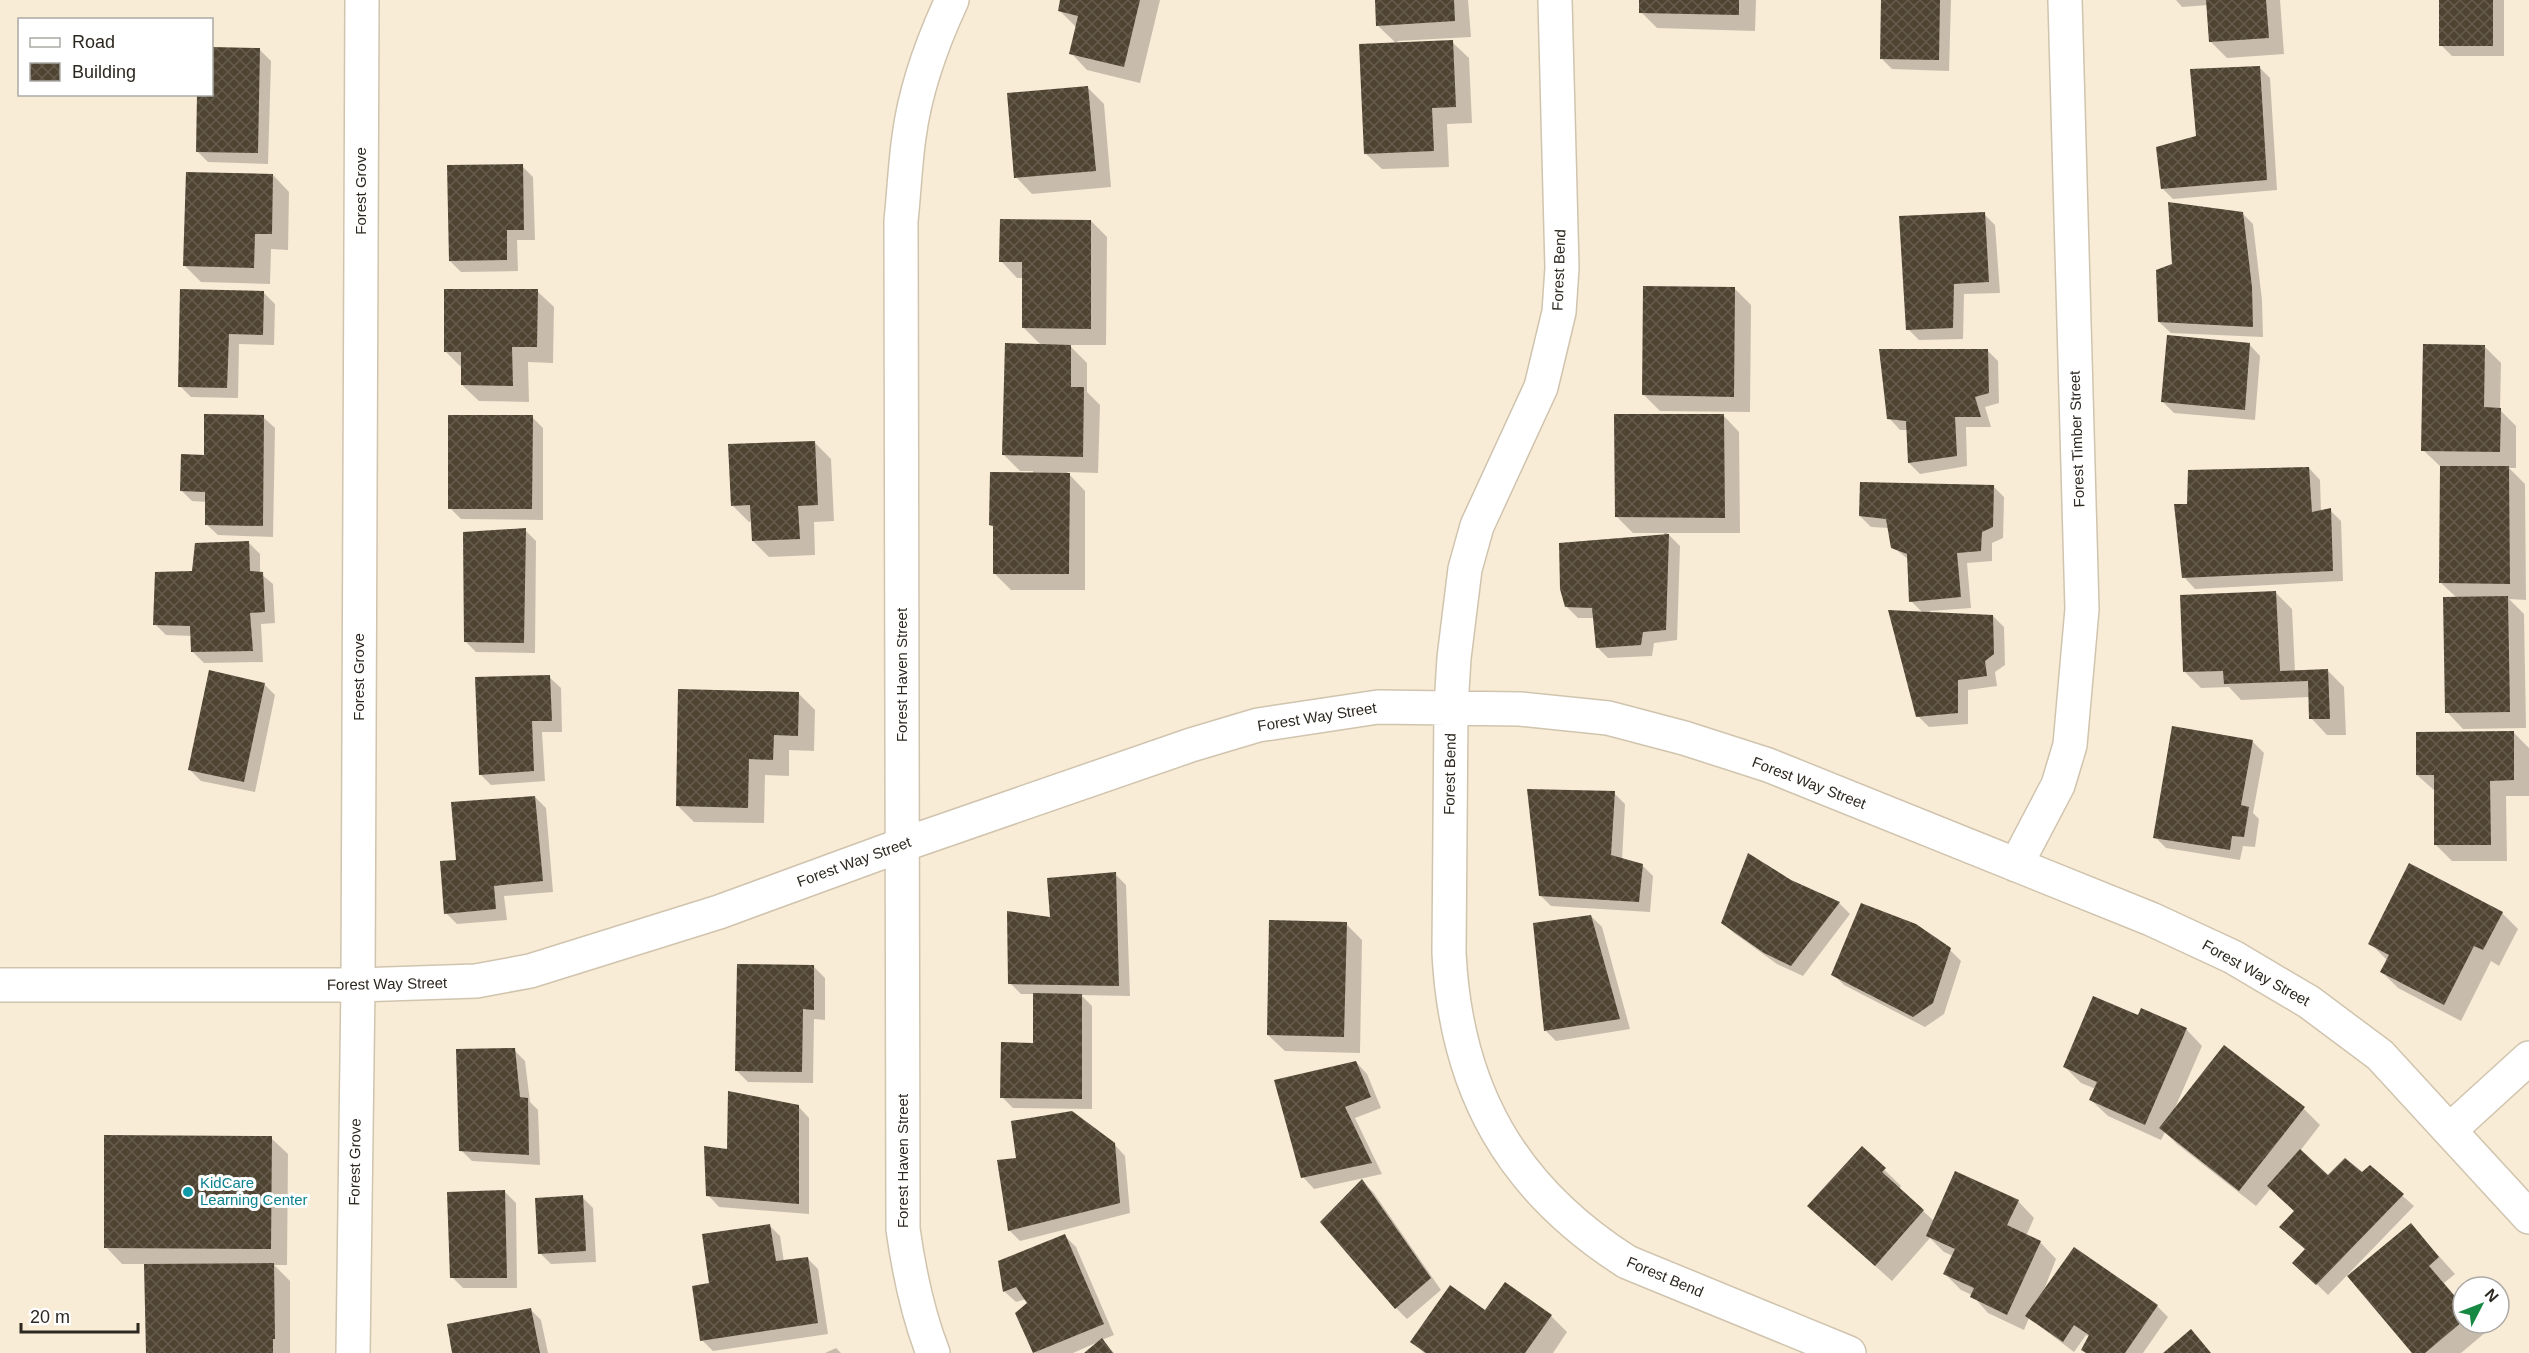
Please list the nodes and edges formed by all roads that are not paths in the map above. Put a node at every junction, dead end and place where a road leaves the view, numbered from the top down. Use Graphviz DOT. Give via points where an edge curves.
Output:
graph roads {
  1 [pos="362,0"];
  2 [pos="952,0"];
  3 [pos="1555,0"];
  4 [pos="2065,0"];
  5 [pos="1451,707"];
  6 [pos="902,845"];
  7 [pos="2016,865"];
  8 [pos="0,985"];
  9 [pos="358,985"];
  10 [pos="2529,1058"];
  11 [pos="2450,1130"];
  12 [pos="2529,1216"];
  13 [pos="353,1353"];
  14 [pos="933,1353"];
  15 [pos="1849,1353"];
  1 -- 9 [label="street, Forest Grove"];
  2 -- 6 [label="street, Forest Haven Street" via="918,93 909,136 901,221"];
  3 -- 5 [label="street, Forest Bend" via="1562,268 1558,312 1541,387 1477,526 1465,569"];
  4 -- 7 [label="street, Forest Timber Street" via="2082,609 2070,745 2058,785"];
  5 -- 6 [label="street, Forest Way Street" via="1378,707 1258,725"];
  5 -- 7 [label="street, Forest Way Street" via="1608,718 1684,738 1768,765"];
  5 -- 15 [label="street, Forest Bend" via="1451,990 1466,1064 1497,1131 1540,1192 1581,1231 1627,1262"];
  6 -- 9 [label="street, Forest Way Street" via="719,912 530,971 476,981"];
  6 -- 14 [label="street, Forest Haven Street" via="903,1229 910,1282"];
  7 -- 11 [label="street, Forest Way Street" via="2202,942 2309,1002 2380,1055"];
  8 -- 9 [label="street, Forest Way Street"];
  9 -- 13 [label="street, Forest Grove"];
  10 -- 11 [label="street"];
  11 -- 12 [label="street, Forest Way Street"];
}
